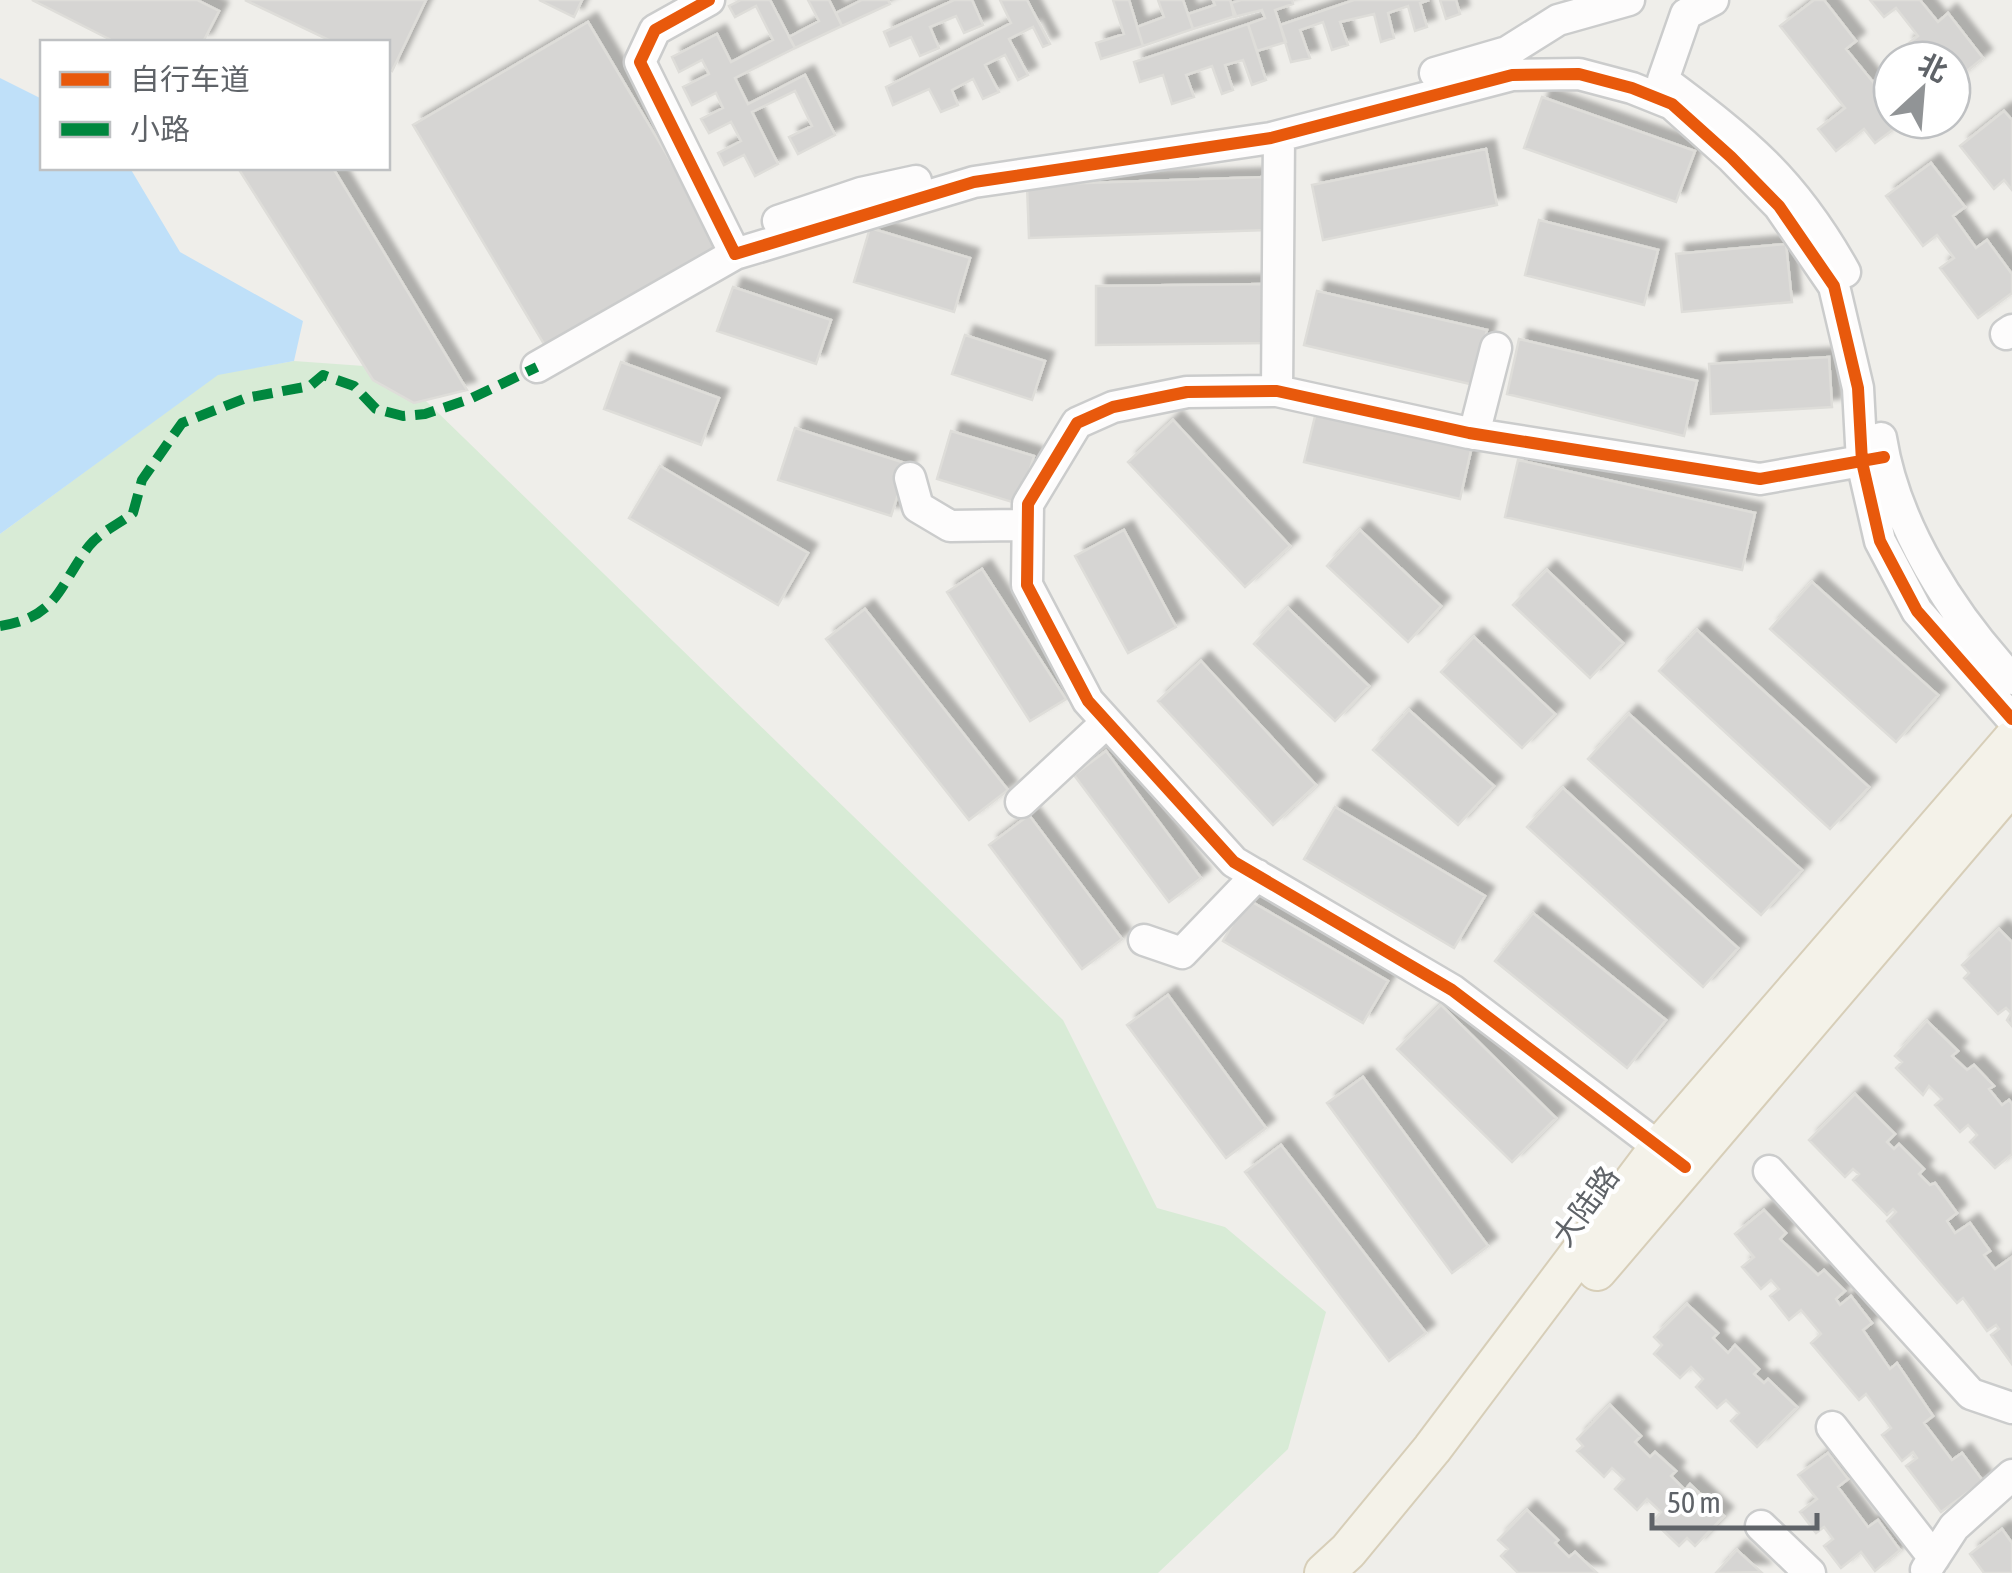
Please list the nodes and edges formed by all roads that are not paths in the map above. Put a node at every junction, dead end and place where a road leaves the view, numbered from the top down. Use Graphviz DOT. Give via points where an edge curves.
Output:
graph roads {
  1 [pos="709,0"];
  2 [pos="1630,0"];
  3 [pos="1676,0"];
  4 [pos="1712,0"];
  5 [pos="1644,93"];
  6 [pos="1279,136"];
  7 [pos="731,246"];
  8 [pos="1496,348"];
  9 [pos="537,368"];
  10 [pos="1277,391"];
  11 [pos="1474,434"];
  12 [pos="1873,460"];
  13 [pos="910,478"];
  14 [pos="1027,526"];
  15 [pos="2012,678"];
  16 [pos="2012,718"];
  17 [pos="1106,722"];
  18 [pos="2012,740"];
  19 [pos="2012,784"];
  20 [pos="1021,802"];
  21 [pos="1256,875"];
  22 [pos="1144,940"];
  23 [pos="1672,1158"];
  24 [pos="1769,1171"];
  25 [pos="2012,1408"];
  26 [pos="1832,1427"];
  27 [pos="2012,1475"];
  28 [pos="1761,1526"];
  29 [pos="1929,1565"];
  30 [pos="1324,1573"];
  31 [pos="1354,1573"];
  32 [pos="1810,1573"];
  1 -- 7 [label="street" via="655,30 640,62"];
  2 -- 7 [label="street" via="1558,20 1507,52 1268,119 860,192"];
  3 -- 5 [label="street"];
  4 -- 12 [label="street" via="1686,14 1663,80 1750,144 1824,235 1849,278"];
  5 -- 6 [label="street" via="1579,74 1512,76"];
  5 -- 12 [label="street" via="1672,104 1743,169 1779,206 1834,286"];
  6 -- 7 [label="street" via="974,182"];
  6 -- 10 [label="street"];
  7 -- 9 [label="street"];
  8 -- 11 [label="street"];
  10 -- 11 [label="street"];
  10 -- 14 [label="street" via="1186,392 1113,407 1077,424 1028,504"];
  11 -- 12 [label="street" via="1760,479"];
  12 -- 15 [label="street" via="1944,592"];
  12 -- 16 [label="street" via="1880,541 1917,611"];
  13 -- 14 [label="street" via="918,507 950,526"];
  14 -- 17 [label="street" via="1026,585"];
  17 -- 20 [label="street"];
  17 -- 21 [label="street" via="1234,862"];
  18 -- 23 [label="main road, 大陆路"];
  19 -- 23 [label="main road, 大陆路"];
  21 -- 22 [label="street" via="1182,953"];
  21 -- 23 [label="street" via="1452,990"];
  23 -- 30 [label="main road, 大陆路"];
  23 -- 31 [label="main road, 大陆路" via="1550,1326"];
  24 -- 25 [label="street" via="1971,1394"];
  26 -- 29 [label="street"];
  27 -- 29 [label="street" via="1954,1526"];
  28 -- 32 [label="street"];
}
